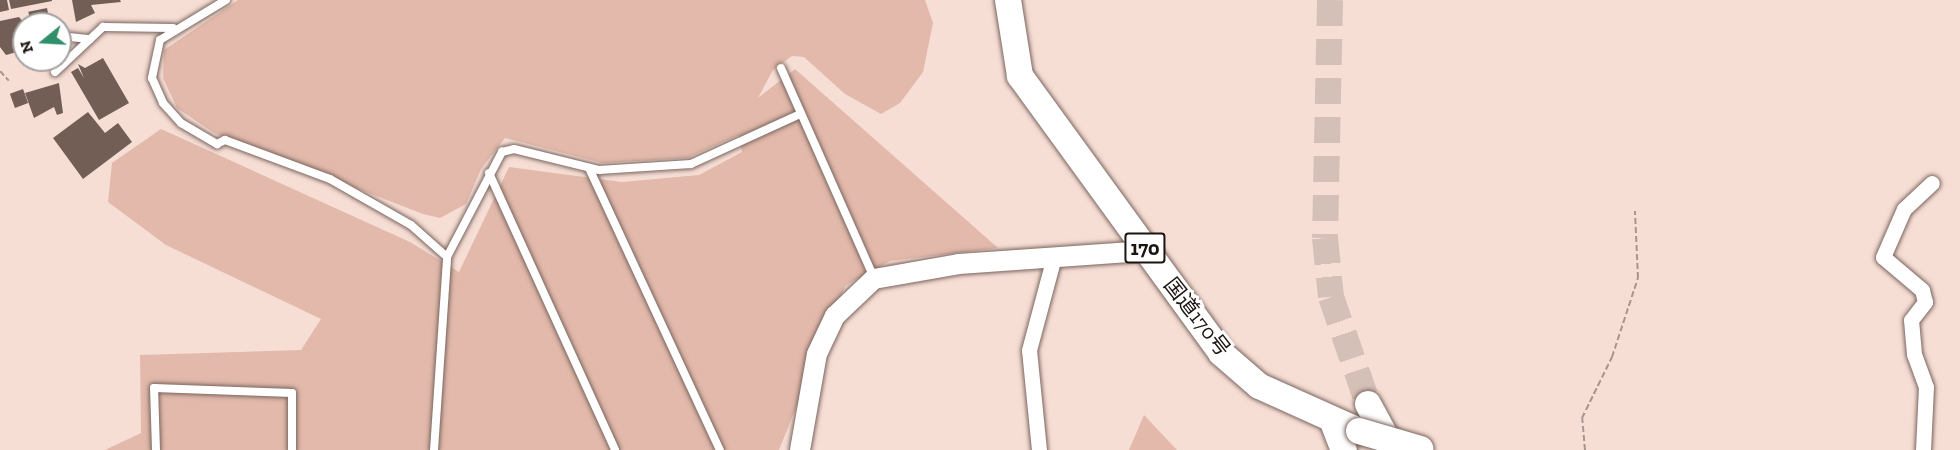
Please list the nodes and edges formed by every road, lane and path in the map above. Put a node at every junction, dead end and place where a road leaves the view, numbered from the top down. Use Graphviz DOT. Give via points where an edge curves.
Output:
graph roads {
  1 [pos="226,0"];
  2 [pos="1008,0"];
  3 [pos="173,28"];
  4 [pos="72,37"];
  5 [pos="90,39"];
  6 [pos="72,56"];
  7 [pos="781,68"];
  8 [pos="0,71"];
  9 [pos="9,81"];
  10 [pos="800,114"];
  11 [pos="589,168"];
  12 [pos="489,173"];
  13 [pos="1932,183"];
  14 [pos="1635,211"];
  15 [pos="1147,251"];
  16 [pos="447,257"];
  17 [pos="1054,257"];
  18 [pos="874,279"];
  19 [pos="1368,404"];
  20 [pos="1333,422"];
  21 [pos="1351,440"];
  22 [pos="1423,449"];
  23 [pos="156,450"];
  24 [pos="292,450"];
  25 [pos="434,450"];
  26 [pos="615,450"];
  27 [pos="720,450"];
  28 [pos="800,450"];
  29 [pos="1039,450"];
  30 [pos="1332,450"];
  31 [pos="1393,450"];
  32 [pos="1585,450"];
  33 [pos="1923,450"];
  1 -- 3 [label="lane" via="205,17"];
  2 -- 15 [label="highway, 国道170号 / 170" via="1020,76"];
  3 -- 5 [label="lane" via="113,24"];
  3 -- 16 [label="lane" via="152,57 152,78 181,123 217,144 225,140 330,179 411,225"];
  4 -- 5 [label="lane"];
  5 -- 6 [label="lane"];
  7 -- 10 [label="lane"];
  8 -- 9 [label="path"];
  10 -- 11 [label="lane" via="691,164"];
  10 -- 18 [label="lane"];
  11 -- 12 [label="lane" via="514,149 502,152"];
  11 -- 27 [label="lane"];
  12 -- 16 [label="lane"];
  12 -- 26 [label="lane"];
  13 -- 33 [label="street" via="1904,209 1883,257 1922,290 1925,302 1911,320 1914,354 1926,387"];
  14 -- 32 [label="path" via="1638,278 1612,357 1582,418"];
  15 -- 17 [label="street"];
  15 -- 20 [label="highway, 国道170号 / 170" via="1221,353 1259,386"];
  16 -- 25 [label="lane"];
  17 -- 18 [label="street" via="927,268"];
  17 -- 29 [label="street" via="1029,350"];
  18 -- 28 [label="street" via="835,316 817,354"];
  19 -- 31 [label="highway"];
  20 -- 21 [label="highway, 国道170号 / 170"];
  20 -- 30 [label="highway"];
  21 -- 22 [label="highway, 国道170号 / 170, bridge"];
  23 -- 24 [label="lane" via="154,388 292,393"];
}
